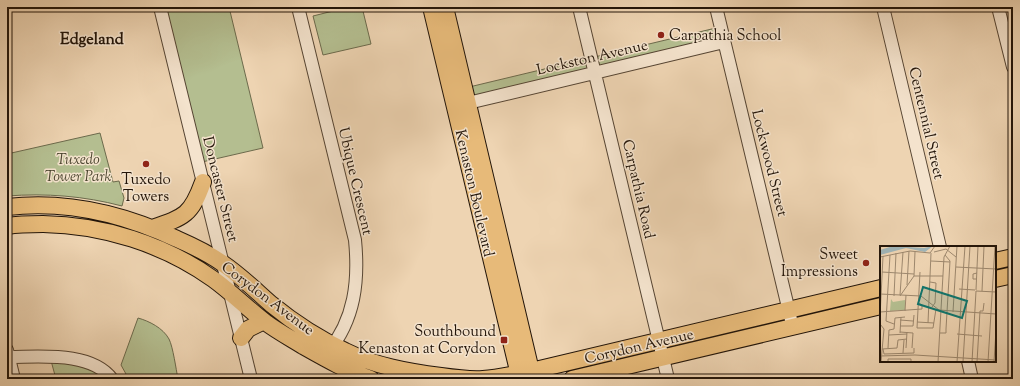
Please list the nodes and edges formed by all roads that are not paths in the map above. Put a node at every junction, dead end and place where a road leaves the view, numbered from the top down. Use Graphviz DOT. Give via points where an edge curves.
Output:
graph roads {
  1 [pos="160,7"];
  2 [pos="298,7"];
  3 [pos="431,7"];
  4 [pos="445,7"];
  5 [pos="579,7"];
  6 [pos="716,7"];
  7 [pos="883,7"];
  8 [pos="998,7"];
  9 [pos="724,42"];
  10 [pos="1013,67"];
  11 [pos="595,73"];
  12 [pos="468,103"];
  13 [pos="203,182"];
  14 [pos="7,207"];
  15 [pos="7,226"];
  16 [pos="152,228"];
  17 [pos="940,246"];
  18 [pos="197,248"];
  19 [pos="1013,257"];
  20 [pos="996,261"];
  21 [pos="222,263"];
  22 [pos="188,264"];
  23 [pos="1013,275"];
  24 [pos="996,279"];
  25 [pos="880,288"];
  26 [pos="230,294"];
  27 [pos="264,298"];
  28 [pos="880,306"];
  29 [pos="789,310"];
  30 [pos="259,316"];
  31 [pos="793,328"];
  32 [pos="241,338"];
  33 [pos="659,341"];
  34 [pos="329,352"];
  35 [pos="8,354"];
  36 [pos="663,357"];
  37 [pos="968,362"];
  38 [pos="412,376"];
  39 [pos="526,376"];
  40 [pos="14,379"];
  41 [pos="112,379"];
  42 [pos="251,379"];
  43 [pos="371,379"];
  44 [pos="572,379"];
  45 [pos="668,379"];
  46 [pos="972,379"];
  1 -- 13 [label="street, Doncaster Street"];
  2 -- 34 [label="street, Ubique Crescent" via="355,240 356,284 340,336"];
  3 -- 39 [label="main road, Kenaston Boulevard"];
  4 -- 12 [label="main road, Kenaston Boulevard"];
  5 -- 11 [label="street, Carpathia Road"];
  6 -- 9 [label="street, Lockwood Street"];
  7 -- 17 [label="street, Centennial Street"];
  8 -- 10 [label="street"];
  9 -- 11 [label="street, Lockston Avenue"];
  9 -- 29 [label="street, Lockwood Street"];
  11 -- 12 [label="street, Lockston Avenue"];
  11 -- 33 [label="street, Carpathia Road"];
  12 -- 39 [label="main road, Kenaston Boulevard"];
  13 -- 16 [label="main road" via="196,200 187,212 180,218"];
  13 -- 21 [label="street, Doncaster Street"];
  14 -- 16 [label="main road, Corydon Avenue" via="61,206 104,212"];
  15 -- 22 [label="main road, Corydon Avenue" via="61,225 100,230 133,239"];
  16 -- 18 [label="main road, Corydon Avenue"];
  18 -- 21 [label="main road, Corydon Avenue"];
  18 -- 22 [label="main road"];
  19 -- 20 [label="main road"];
  21 -- 26 [label="street, Doncaster Street"];
  21 -- 27 [label="main road, Corydon Avenue"];
  22 -- 26 [label="main road, Corydon Avenue" via="213,279"];
  23 -- 24 [label="main road"];
  25 -- 29 [label="main road, Corydon Avenue"];
  26 -- 30 [label="main road, Corydon Avenue"];
  26 -- 32 [label="street, Doncaster Street"];
  27 -- 30 [label="main road"];
  27 -- 34 [label="main road, Corydon Avenue" via="300,325"];
  28 -- 31 [label="main road, Corydon Avenue"];
  29 -- 31 [label="street, Lockwood Street"];
  29 -- 33 [label="main road, Corydon Avenue"];
  30 -- 32 [label="main road"];
  30 -- 34 [label="main road, Corydon Avenue" via="280,332"];
  31 -- 36 [label="main road, Corydon Avenue"];
  32 -- 42 [label="street, Doncaster Street"];
  33 -- 36 [label="street, Carpathia Road"];
  33 -- 39 [label="main road, Corydon Avenue"];
  34 -- 38 [label="main road, Corydon Avenue" via="346,352"];
  34 -- 43 [label="main road, Corydon Avenue" via="348,371"];
  35 -- 40 [label="street"];
  35 -- 41 [label="street" via="61,356 89,363 107,372"];
  36 -- 44 [label="main road, Corydon Avenue"];
  36 -- 45 [label="street, Carpathia Road"];
  37 -- 46 [label="street"];
  38 -- 39 [label="main road, Corydon Avenue" via="483,379"];
}
